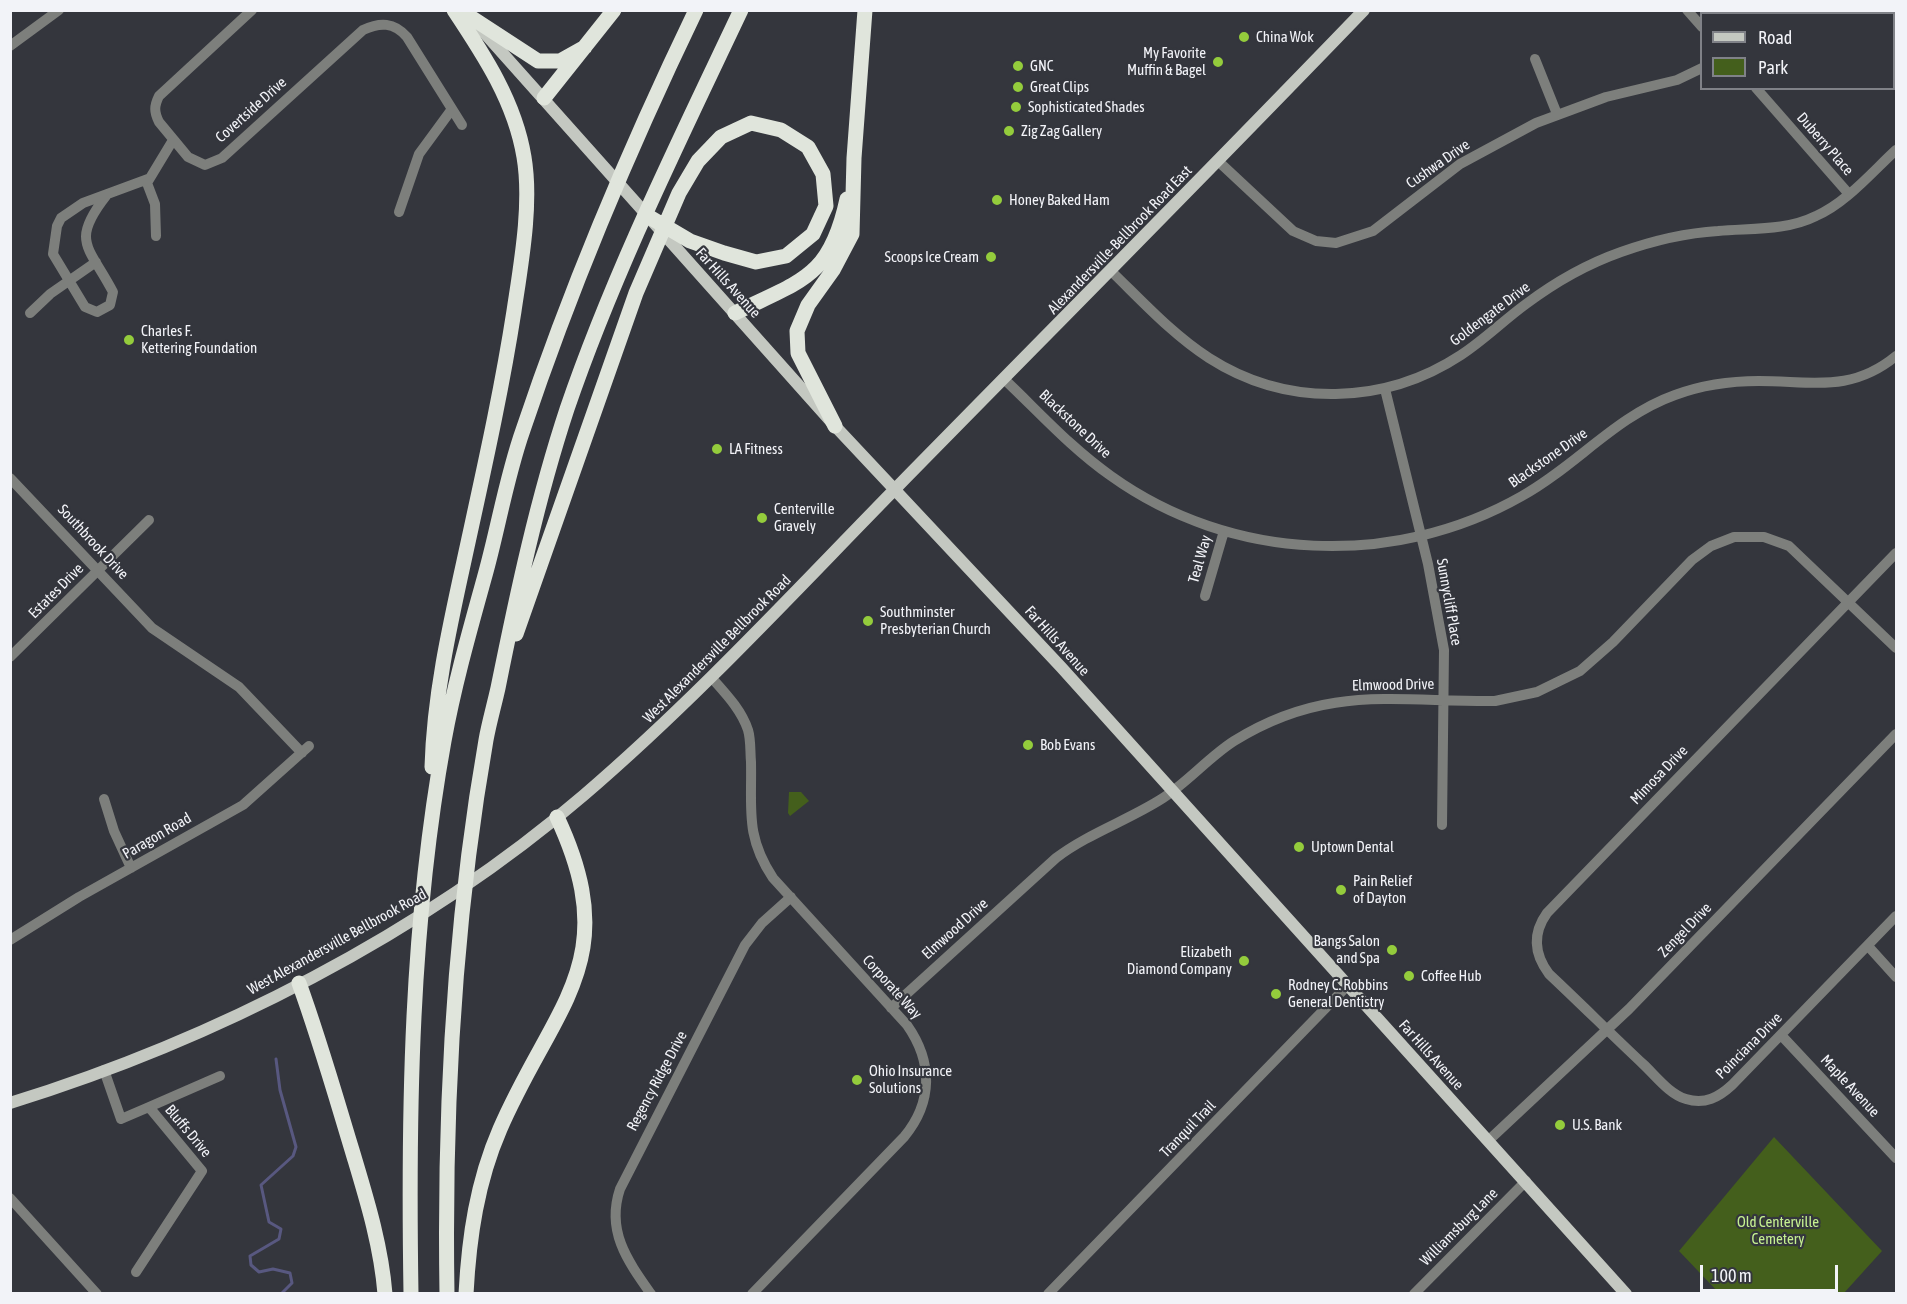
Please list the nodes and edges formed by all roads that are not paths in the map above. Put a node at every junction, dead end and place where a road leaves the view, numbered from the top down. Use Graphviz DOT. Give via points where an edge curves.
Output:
graph roads {
  1 [pos="59,10"];
  2 [pos="252,10"];
  3 [pos="454,10"];
  4 [pos="614,10"];
  5 [pos="696,10"];
  6 [pos="741,10"];
  7 [pos="865,10"];
  8 [pos="1364,10"];
  9 [pos="1686,10"];
  10 [pos="466,13"];
  11 [pos="1700,26"];
  12 [pos="10,46"];
  13 [pos="585,47"];
  14 [pos="1535,59"];
  15 [pos="1700,68"];
  16 [pos="1758,90"];
  17 [pos="544,98"];
  18 [pos="452,109"];
  19 [pos="1557,114"];
  20 [pos="462,125"];
  21 [pos="173,140"];
  22 [pos="1896,150"];
  23 [pos="1218,161"];
  24 [pos="854,170"];
  25 [pos="148,179"];
  26 [pos="1848,193"];
  27 [pos="106,196"];
  28 [pos="399,212"];
  29 [pos="651,218"];
  30 [pos="156,236"];
  31 [pos="686,247"];
  32 [pos="96,261"];
  33 [pos="1111,271"];
  34 [pos="68,282"];
  35 [pos="30,313"];
  36 [pos="735,313"];
  37 [pos="1896,356"];
  38 [pos="1004,379"];
  39 [pos="1385,389"];
  40 [pos="835,426"];
  41 [pos="10,478"];
  42 [pos="896,489"];
  43 [pos="149,520"];
  44 [pos="1224,531"];
  45 [pos="1421,537"];
  46 [pos="1896,553"];
  47 [pos="99,569"];
  48 [pos="1205,596"];
  49 [pos="1849,602"];
  50 [pos="1896,648"];
  51 [pos="10,657"];
  52 [pos="711,677"];
  53 [pos="498,688"];
  54 [pos="1444,700"];
  55 [pos="1896,734"];
  56 [pos="306,750"];
  57 [pos="1172,792"];
  58 [pos="104,799"];
  59 [pos="558,817"];
  60 [pos="1442,825"];
  61 [pos="429,848"];
  62 [pos="131,868"];
  63 [pos="791,897"];
  64 [pos="1896,916"];
  65 [pos="10,940"];
  66 [pos="1868,946"];
  67 [pos="1896,977"];
  68 [pos="298,983"];
  69 [pos="1348,985"];
  70 [pos="891,1008"];
  71 [pos="1607,1031"];
  72 [pos="1781,1035"];
  73 [pos="104,1070"];
  74 [pos="220,1076"];
  75 [pos="10,1103"];
  76 [pos="149,1107"];
  77 [pos="1488,1140"];
  78 [pos="1896,1158"];
  79 [pos="1526,1181"];
  80 [pos="10,1198"];
  81 [pos="136,1272"];
  82 [pos="97,1293"];
  83 [pos="385,1293"];
  84 [pos="411,1293"];
  85 [pos="447,1293"];
  86 [pos="466,1293"];
  87 [pos="651,1293"];
  88 [pos="752,1293"];
  89 [pos="1048,1293"];
  90 [pos="1414,1293"];
  91 [pos="1626,1293"];
  1 -- 12 [label="street"];
  2 -- 21 [label="street, Covertside Drive" via="159,96 155,115"];
  3 -- 61 [label="highway" via="491,65 510,109 525,157 526,234 504,376 433,728"];
  4 -- 13 [label="highway"];
  5 -- 61 [label="highway" via="593,240 522,433 463,648"];
  6 -- 53 [label="highway" via="615,284 567,409 538,507"];
  7 -- 24 [label="highway"];
  8 -- 23 [label="main road, Alexandersville-Bellbrook Road East"];
  9 -- 11 [label="street"];
  10 -- 13 [label="highway" via="538,61 560,61"];
  10 -- 17 [label="main road"];
  13 -- 17 [label="highway"];
  14 -- 19 [label="street"];
  15 -- 19 [label="street, Cushwa Drive" via="1677,80 1605,97"];
  16 -- 26 [label="street, Duberry Place"];
  17 -- 29 [label="main road"];
  18 -- 20 [label="street, Covertside Drive"];
  18 -- 21 [label="street, Covertside Drive" via="407,37 396,27 381,24 363,30 213,163 194,161"];
  18 -- 28 [label="street" via="419,154"];
  19 -- 23 [label="street, Cushwa Drive" via="1460,164 1373,231 1336,243 1316,241 1293,231"];
  21 -- 25 [label="street"];
  22 -- 26 [label="street, Goldengate Drive"];
  23 -- 33 [label="main road, Alexandersville-Bellbrook Road East"];
  24 -- 36 [label="highway" via="838,235 825,260 800,282"];
  24 -- 40 [label="highway" via="852,234 808,305 797,331 798,353"];
  25 -- 27 [label="street"];
  25 -- 30 [label="street" via="155,204"];
  26 -- 39 [label="street, Goldengate Drive" via="1832,207 1802,222 1679,236 1595,263 1526,304 1444,366"];
  27 -- 32 [label="street" via="85,228 87,247"];
  27 -- 34 [label="street" via="76,207 57,226 53,254"];
  29 -- 31 [label="highway"];
  31 -- 36 [label="main road, Far Hills Avenue"];
  31 -- 53 [label="highway" via="756,262 786,256 813,234 826,206 823,174 808,147 781,130 751,123 721,137 698,161 679,193 636,293"];
  32 -- 34 [label="street"];
  32 -- 34 [label="street" via="113,292 110,305 97,312 90,310"];
  33 -- 38 [label="main road, Alexandersville-Bellbrook Road East"];
  33 -- 39 [label="street, Goldengate Drive" via="1198,351 1248,379 1305,394"];
  34 -- 35 [label="street"];
  36 -- 40 [label="main road, Far Hills Avenue"];
  37 -- 45 [label="street, Blackstone Drive" via="1864,376 1834,383 1737,381 1674,395 1625,420 1522,496 1461,525"];
  38 -- 42 [label="main road, Alexandersville-Bellbrook Road East"];
  38 -- 44 [label="street, Blackstone Drive" via="1073,447 1113,478 1161,507"];
  39 -- 45 [label="street, Sunnycliff Place"];
  40 -- 42 [label="main road, Far Hills Avenue"];
  41 -- 47 [label="street, Southbrook Drive"];
  42 -- 52 [label="main road, West Alexandersville Bellbrook Road"];
  42 -- 57 [label="main road, Far Hills Avenue"];
  43 -- 47 [label="street, Estates Drive"];
  44 -- 45 [label="street, Blackstone Drive" via="1321,547 1367,546"];
  44 -- 48 [label="street, Teal Way"];
  45 -- 54 [label="street, Sunnycliff Place" via="1440,627"];
  46 -- 49 [label="street, Mimosa Drive"];
  47 -- 51 [label="street, Estates Drive"];
  47 -- 56 [label="street, Southbrook Drive" via="152,628 239,687"];
  49 -- 50 [label="street, Elmwood Drive"];
  49 -- 54 [label="street, Elmwood Drive" via="1789,546 1764,537 1734,537 1697,556 1613,642 1566,680 1513,699"];
  49 -- 71 [label="street, Mimosa Drive" via="1542,920 1536,938 1542,964"];
  52 -- 59 [label="main road, West Alexandersville Bellbrook Road" via="639,747"];
  52 -- 63 [label="street, Corporate Way" via="735,706 748,730 753,839 765,865"];
  53 -- 85 [label="highway" via="473,822 454,1012 447,1108"];
  54 -- 57 [label="street, Elmwood Drive" via="1348,700 1290,712 1232,742"];
  54 -- 60 [label="street, Sunnycliff Place"];
  55 -- 71 [label="street, Zengel Drive"];
  56 -- 62 [label="street, Paragon Road" via="243,805"];
  57 -- 69 [label="main road, Far Hills Avenue"];
  57 -- 70 [label="street, Elmwood Drive" via="1056,858"];
  58 -- 62 [label="street"];
  59 -- 68 [label="main road, West Alexandersville Bellbrook Road" via="486,870 364,947"];
  59 -- 86 [label="highway" via="584,889 582,961 490,1153 475,1209"];
  61 -- 84 [label="highway" via="414,1004 409,1168"];
  62 -- 65 [label="street, Paragon Road"];
  63 -- 70 [label="street, Corporate Way"];
  63 -- 87 [label="street, Regency Ridge Drive" via="745,945 620,1189 615,1216 618,1243"];
  64 -- 66 [label="street, Poinciana Drive"];
  66 -- 67 [label="street"];
  66 -- 72 [label="street, Poinciana Drive"];
  68 -- 73 [label="main road, West Alexandersville Bellbrook Road" via="230,1018"];
  68 -- 83 [label="highway" via="318,1034 365,1195"];
  69 -- 77 [label="main road, Far Hills Avenue"];
  69 -- 89 [label="street, Tranquil Trail"];
  70 -- 88 [label="street, Corporate Way" via="915,1037 924,1057 927,1088 920,1114 904,1137"];
  71 -- 72 [label="street, Poinciana Drive" via="1673,1093 1700,1101 1723,1093"];
  71 -- 77 [label="street, Zengel Drive"];
  72 -- 78 [label="street, Maple Avenue"];
  73 -- 75 [label="main road, West Alexandersville Bellbrook Road"];
  73 -- 76 [label="street, Bluffs Drive" via="122,1119"];
  74 -- 76 [label="street"];
  76 -- 81 [label="street, Bluffs Drive" via="202,1171"];
  77 -- 79 [label="main road, Far Hills Avenue"];
  79 -- 90 [label="street, Williamsburg Lane"];
  79 -- 91 [label="main road, Far Hills Avenue"];
  80 -- 82 [label="street"];
}
